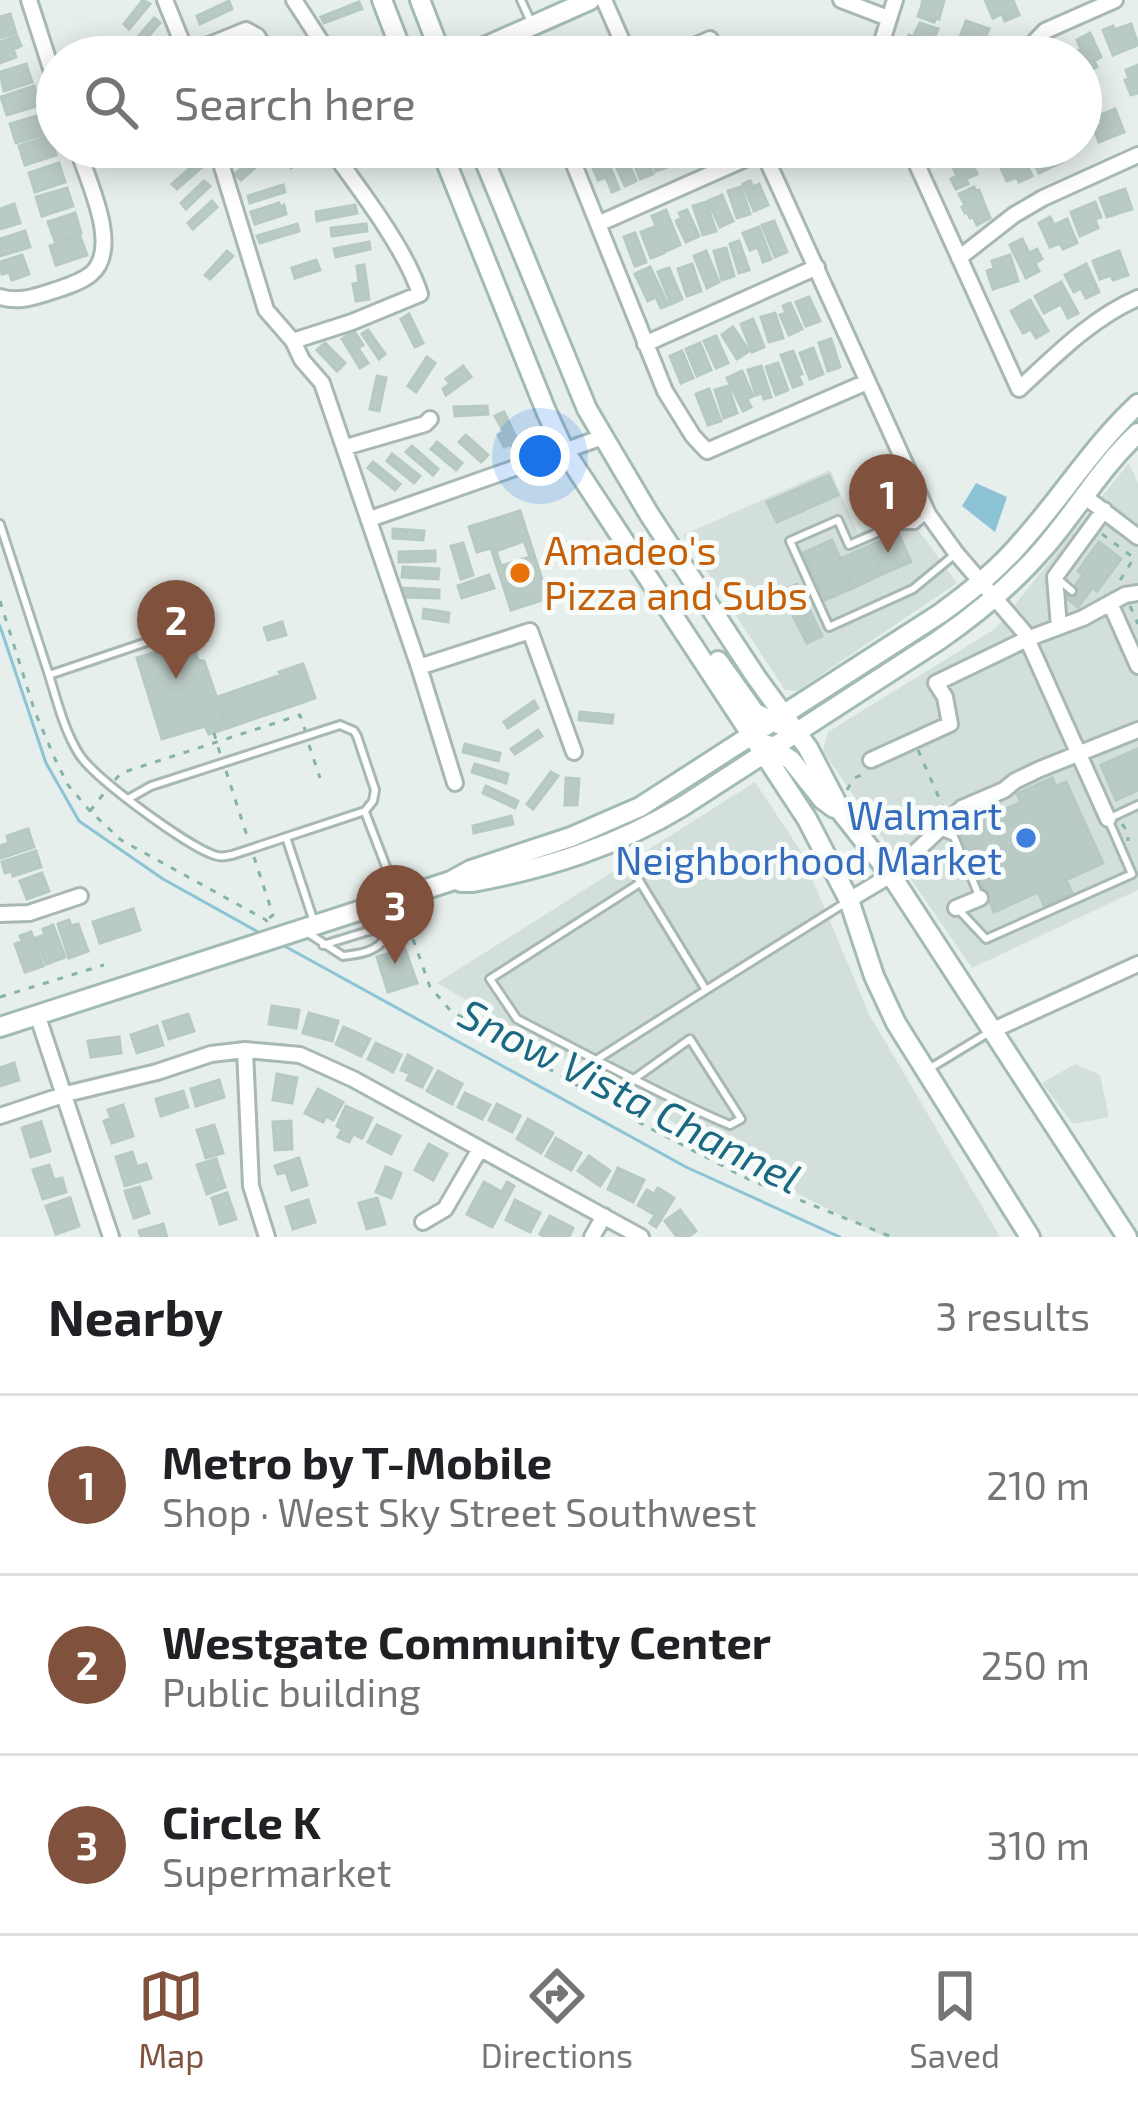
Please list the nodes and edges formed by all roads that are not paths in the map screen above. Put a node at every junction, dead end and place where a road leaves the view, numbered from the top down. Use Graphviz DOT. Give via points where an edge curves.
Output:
graph roads {
  1 [pos="28,0"];
  2 [pos="165,0"];
  3 [pos="294,0"];
  4 [pos="382,0"];
  5 [pos="420,0"];
  6 [pos="521,0"];
  7 [pos="590,0"];
  8 [pos="604,0"];
  9 [pos="841,0"];
  10 [pos="895,0"];
  11 [pos="1115,0"];
  12 [pos="887,19"];
  13 [pos="532,26"];
  14 [pos="40,36"];
  15 [pos="179,36"];
  16 [pos="317,36"];
  17 [pos="396,36"];
  18 [pos="434,36"];
  19 [pos="509,36"];
  20 [pos="620,36"];
  21 [pos="883,36"];
  22 [pos="1041,36"];
  23 [pos="1138,154"];
  24 [pos="83,168"];
  25 [pos="222,168"];
  26 [pos="344,168"];
  27 [pos="448,168"];
  28 [pos="488,168"];
  29 [pos="575,168"];
  30 [pos="720,168"];
  31 [pos="771,168"];
  32 [pos="918,168"];
  33 [pos="598,224"];
  34 [pos="959,258"];
  35 [pos="817,268"];
  36 [pos="0,297"];
  37 [pos="1138,298"];
  38 [pos="293,341"];
  39 [pos="645,344"];
  40 [pos="867,382"];
  41 [pos="1138,404"];
  42 [pos="430,419"];
  43 [pos="1138,433"];
  44 [pos="603,437"];
  45 [pos="346,447"];
  46 [pos="565,450"];
  47 [pos="1084,496"];
  48 [pos="1104,510"];
  49 [pos="928,514"];
  50 [pos="370,519"];
  51 [pos="0,524"];
  52 [pos="1138,537"];
  53 [pos="956,553"];
  54 [pos="1138,575"];
  55 [pos="1055,577"];
  56 [pos="982,582"];
  57 [pos="1072,590"];
  58 [pos="1131,594"];
  59 [pos="995,598"];
  60 [pos="1084,599"];
  61 [pos="1104,607"];
  62 [pos="670,613"];
  63 [pos="209,621"];
  64 [pos="1060,627"];
  65 [pos="1027,639"];
  66 [pos="1133,642"];
  67 [pos="1138,666"];
  68 [pos="419,667"];
  69 [pos="49,675"];
  70 [pos="779,719"];
  71 [pos="1138,730"];
  72 [pos="797,733"];
  73 [pos="764,746"];
  74 [pos="574,752"];
  75 [pos="1077,754"];
  76 [pos="873,765"];
  77 [pos="454,783"];
  78 [pos="128,799"];
  79 [pos="1138,806"];
  80 [pos="364,811"];
  81 [pos="842,813"];
  82 [pos="1114,821"];
  83 [pos="937,830"];
  84 [pos="286,837"];
  85 [pos="614,841"];
  86 [pos="959,849"];
  87 [pos="967,866"];
  88 [pos="891,875"];
  89 [pos="451,881"];
  90 [pos="640,883"];
  91 [pos="80,896"];
  92 [pos="399,898"];
  93 [pos="980,898"];
  94 [pos="849,900"];
  95 [pos="378,905"];
  96 [pos="956,908"];
  97 [pos="0,914"];
  98 [pos="385,926"];
  99 [pos="305,928"];
  100 [pos="323,945"];
  101 [pos="1138,964"];
  102 [pos="706,990"];
  103 [pos="37,1014"];
  104 [pos="0,1027"];
  105 [pos="991,1031"];
  106 [pos="245,1050"];
  107 [pos="596,1060"];
  108 [pos="924,1072"];
  109 [pos="634,1079"];
  110 [pos="66,1094"];
  111 [pos="0,1115"];
  112 [pos="480,1148"];
  113 [pos="604,1216"];
  114 [pos="423,1222"];
  115 [pos="111,1237"];
  116 [pos="267,1237"];
  117 [pos="592,1237"];
  118 [pos="641,1237"];
  119 [pos="1030,1237"];
  120 [pos="1127,1237"];
  1 -- 14 [label="street"];
  2 -- 15 [label="street"];
  3 -- 16 [label="street"];
  4 -- 17 [label="main road"];
  5 -- 18 [label="main road"];
  6 -- 13 [label="lane"];
  7 -- 13 [label="main road"];
  8 -- 20 [label="street"];
  9 -- 12 [label="street"];
  10 -- 12 [label="street"];
  11 -- 22 [label="street"];
  12 -- 21 [label="street"];
  13 -- 19 [label="main road"];
  23 -- 34 [label="street" via="1043,198"];
  24 -- 36 [label="street" via="104,230 101,264 77,283 15,301"];
  25 -- 38 [label="street" via="266,310"];
  26 -- 38 [label="street" via="420,294"];
  27 -- 46 [label="main road"];
  28 -- 44 [label="main road"];
  29 -- 33 [label="street"];
  30 -- 33 [label="street"];
  31 -- 35 [label="street"];
  32 -- 34 [label="street"];
  33 -- 39 [label="street"];
  34 -- 37 [label="street" via="1018,389"];
  35 -- 39 [label="street"];
  35 -- 40 [label="street"];
  38 -- 45 [label="street" via="322,383"];
  39 -- 40 [label="street" via="706,451"];
  40 -- 49 [label="street"];
  41 -- 56 [label="main road"];
  42 -- 45 [label="street"];
  43 -- 47 [label="main road"];
  44 -- 46 [label="street"];
  44 -- 70 [label="main road"];
  45 -- 50 [label="street"];
  46 -- 50 [label="street"];
  46 -- 62 [label="main road"];
  47 -- 48 [label="street"];
  47 -- 59 [label="main road"];
  48 -- 52 [label="street"];
  48 -- 55 [label="street"];
  49 -- 53 [label="street"];
  49 -- 53 [label="lane" via="849,545 838,520 790,541 829,627 913,590"];
  50 -- 68 [label="street"];
  51 -- 69 [label="lane"];
  53 -- 56 [label="street"];
  54 -- 58 [label="street"];
  55 -- 57 [label="lane"];
  55 -- 64 [label="street"];
  56 -- 59 [label="street"];
  56 -- 70 [label="main road"];
  58 -- 61 [label="street"];
  59 -- 65 [label="street"];
  59 -- 72 [label="main road"];
  60 -- 61 [label="lane"];
  61 -- 64 [label="street"];
  61 -- 66 [label="street"];
  62 -- 70 [label="main road" via="686,617 755,713"];
  62 -- 73 [label="main road"];
  63 -- 69 [label="lane"];
  64 -- 65 [label="street"];
  65 -- 75 [label="street"];
  65 -- 76 [label="street" via="936,683 950,724"];
  66 -- 67 [label="street"];
  68 -- 74 [label="street" via="530,631"];
  68 -- 77 [label="street"];
  69 -- 78 [label="lane" via="82,760"];
  70 -- 72 [label="main road"];
  70 -- 73 [label="main road"];
  71 -- 75 [label="street"];
  72 -- 73 [label="main road"];
  72 -- 81 [label="main road"];
  73 -- 81 [label="main road" via="791,760"];
  73 -- 85 [label="main road" via="668,815"];
  73 -- 89 [label="main road" via="621,817"];
  73 -- 94 [label="main road"];
  75 -- 82 [label="street"];
  75 -- 83 [label="street" via="962,808"];
  78 -- 80 [label="lane" via="340,725 354,731 375,790"];
  78 -- 84 [label="lane" via="217,856"];
  79 -- 82 [label="lane"];
  80 -- 84 [label="lane"];
  80 -- 92 [label="lane"];
  81 -- 88 [label="main road"];
  82 -- 96 [label="lane" via="1132,874 986,939"];
  83 -- 86 [label="lane"];
  83 -- 88 [label="street"];
  84 -- 99 [label="lane"];
  85 -- 89 [label="main road" via="534,870"];
  85 -- 90 [label="lane"];
  87 -- 93 [label="lane"];
  88 -- 94 [label="street"];
  88 -- 105 [label="main road"];
  89 -- 92 [label="main road"];
  90 -- 102 [label="lane"];
  90 -- 107 [label="lane" via="490,979 517,1019"];
  91 -- 97 [label="street"];
  92 -- 95 [label="main road"];
  93 -- 96 [label="street"];
  94 -- 102 [label="lane"];
  94 -- 108 [label="main road" via="874,976"];
  95 -- 98 [label="lane"];
  95 -- 99 [label="main road"];
  98 -- 100 [label="lane"];
  98 -- 100 [label="lane" via="382,944 364,953 344,956"];
  99 -- 100 [label="lane"];
  99 -- 103 [label="main road"];
  101 -- 105 [label="street"];
  102 -- 107 [label="lane"];
  103 -- 104 [label="main road"];
  103 -- 110 [label="street"];
  105 -- 108 [label="lane"];
  105 -- 120 [label="main road"];
  106 -- 110 [label="street"];
  106 -- 112 [label="street" via="300,1055"];
  106 -- 116 [label="street" via="251,1186"];
  107 -- 109 [label="lane"];
  108 -- 119 [label="main road"];
  109 -- 109 [label="lane" via="730,1125 741,1118 690,1040"];
  110 -- 111 [label="street"];
  110 -- 115 [label="street"];
  112 -- 113 [label="street"];
  112 -- 114 [label="street" via="445,1210"];
  113 -- 117 [label="street"];
  113 -- 118 [label="street"];
}
